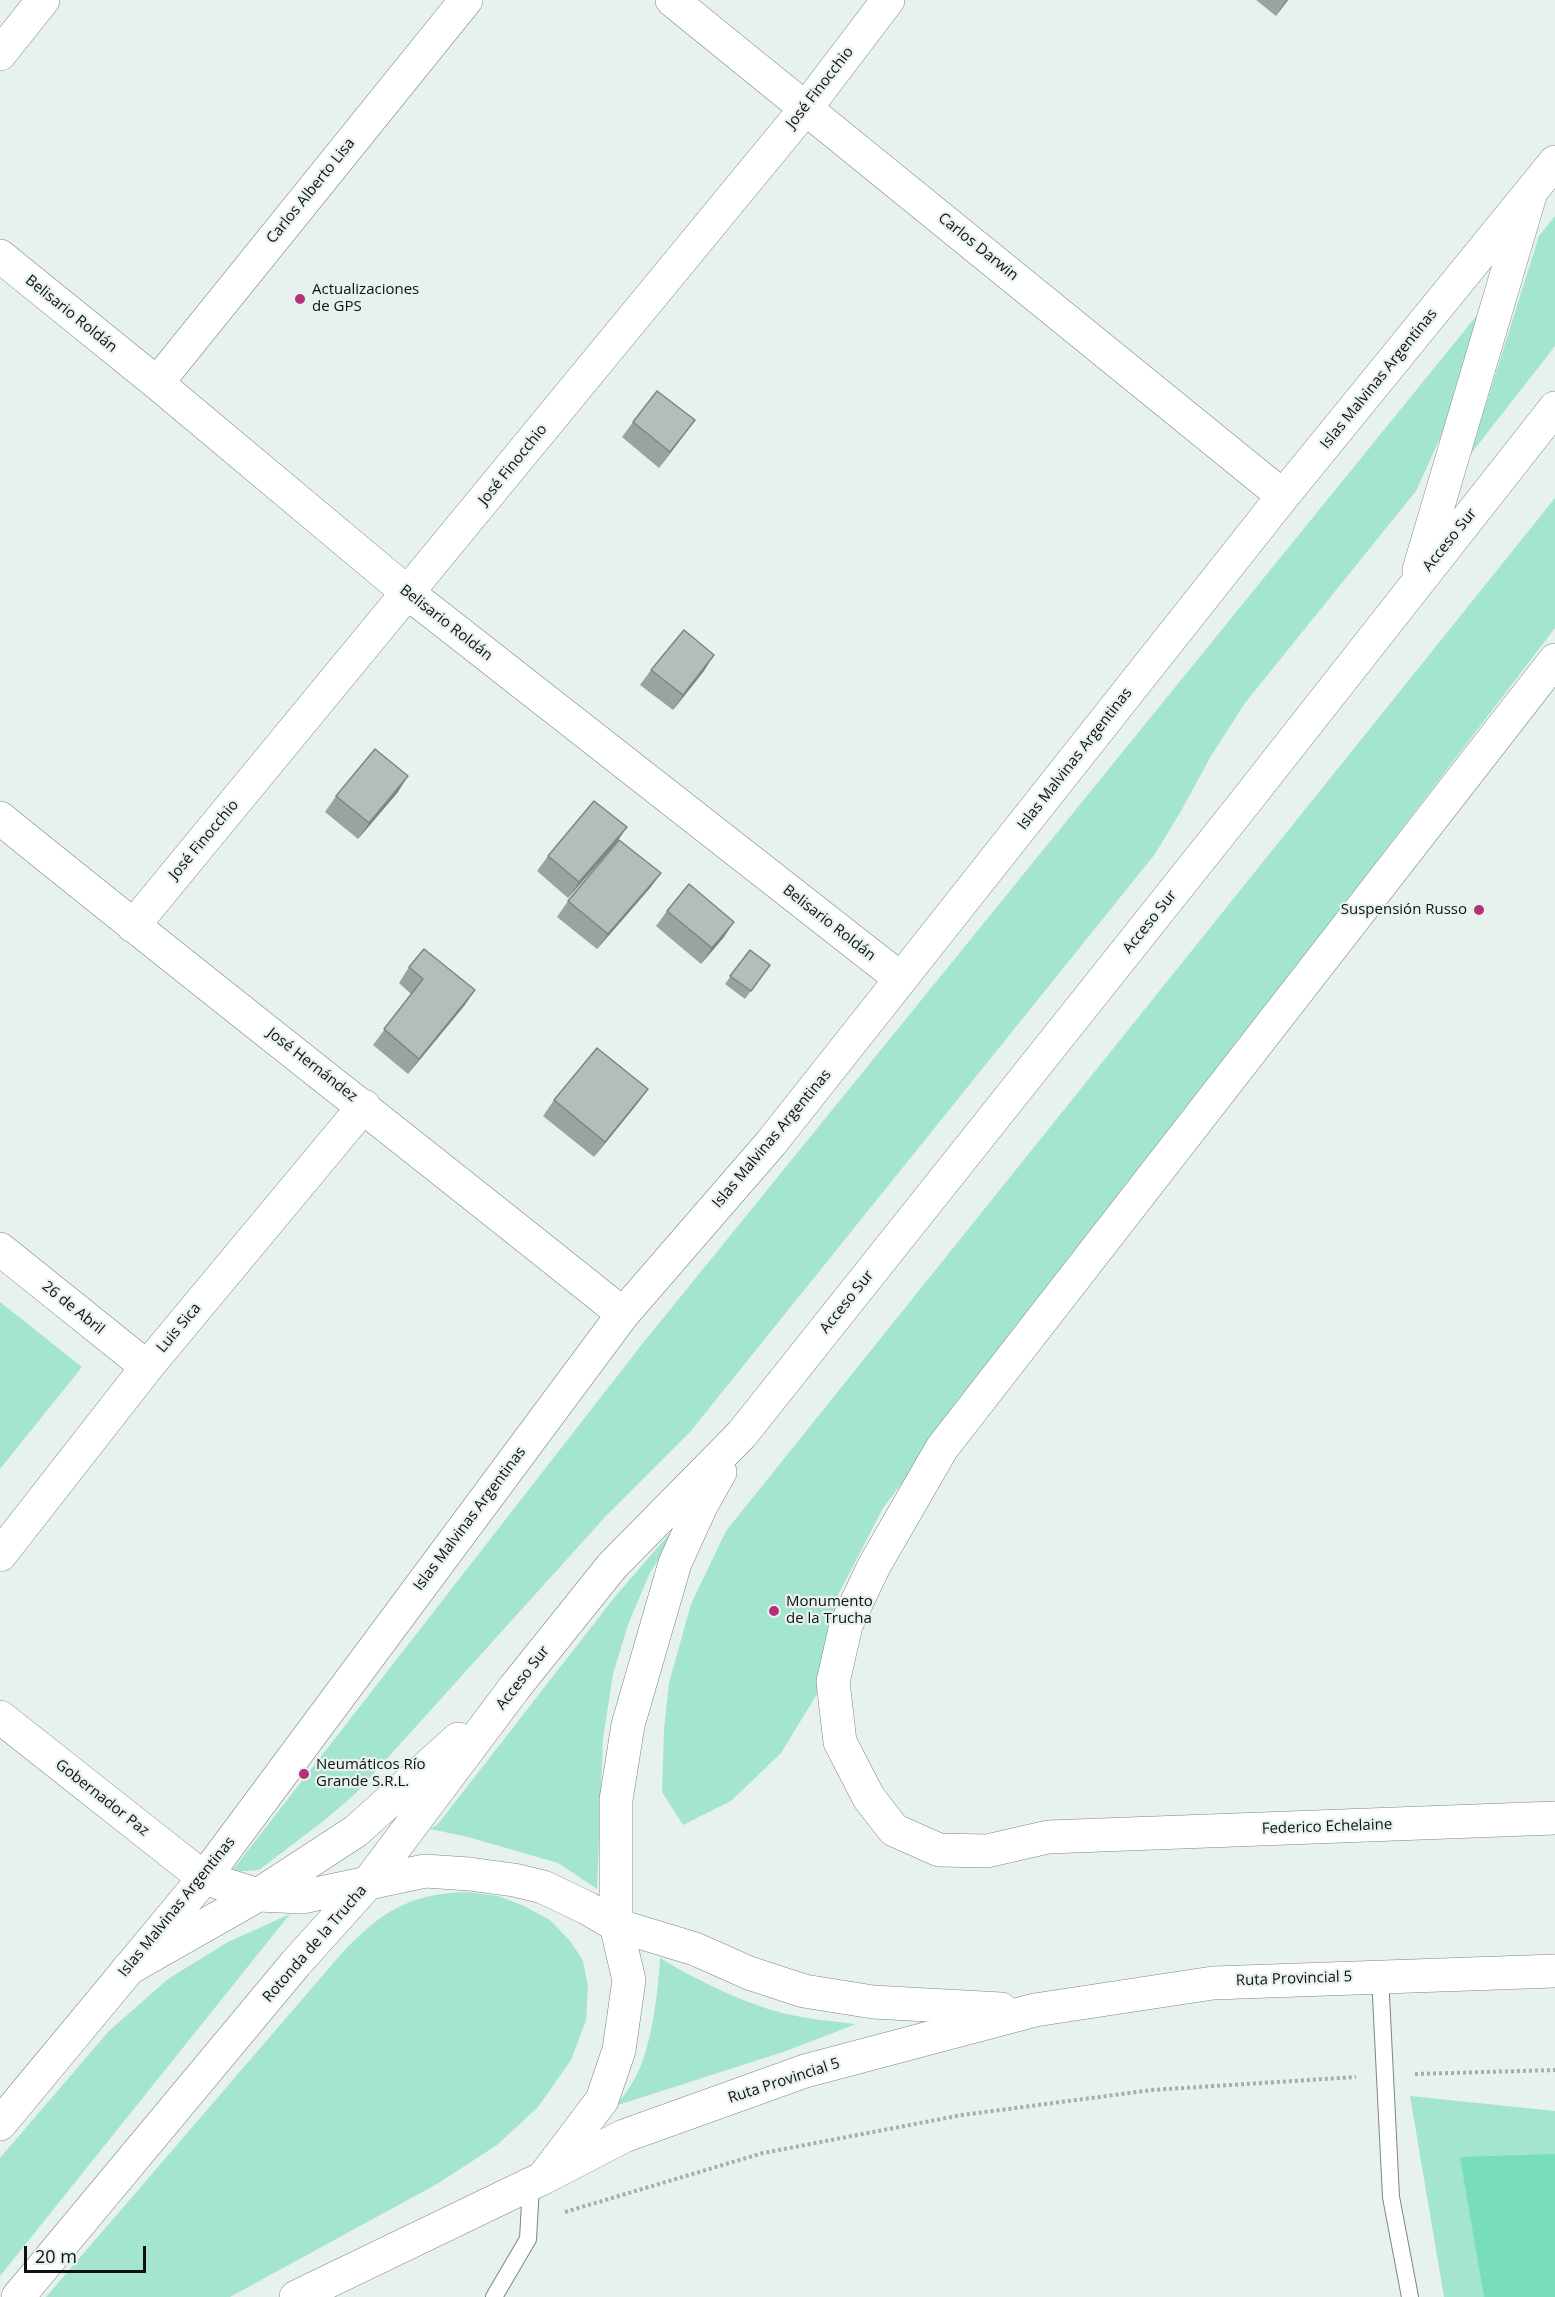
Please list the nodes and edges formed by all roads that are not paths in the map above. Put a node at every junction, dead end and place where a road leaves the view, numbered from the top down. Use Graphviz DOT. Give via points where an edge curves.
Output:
graph roads {
  1 [pos="43,0"];
  2 [pos="466,0"];
  3 [pos="672,0"];
  4 [pos="888,0"];
  5 [pos="0,54"];
  6 [pos="806,108"];
  7 [pos="1555,162"];
  8 [pos="1531,192"];
  9 [pos="0,256"];
  10 [pos="157,383"];
  11 [pos="1555,408"];
  12 [pos="1284,496"];
  13 [pos="1414,585"];
  14 [pos="408,593"];
  15 [pos="1552,669"];
  16 [pos="0,818"];
  17 [pos="133,926"];
  18 [pos="901,979"];
  19 [pos="364,1106"];
  20 [pos="0,1249"];
  21 [pos="623,1314"];
  22 [pos="147,1367"];
  23 [pos="742,1434"];
  24 [pos="0,1555"];
  25 [pos="515,1687"];
  26 [pos="0,1717"];
  27 [pos="1555,1818"];
  28 [pos="204,1878"];
  29 [pos="368,1883"];
  30 [pos="258,1895"];
  31 [pos="616,1925"];
  32 [pos="128,1969"];
  33 [pos="1555,1971"];
  34 [pos="1380,1976"];
  35 [pos="1035,2010"];
  36 [pos="0,2124"];
  37 [pos="537,2182"];
  38 [pos="306,2293"];
  39 [pos="18,2297"];
  40 [pos="494,2297"];
  41 [pos="1410,2297"];
  1 -- 5 [label="street"];
  2 -- 10 [label="street, Carlos Alberto Lisa"];
  3 -- 6 [label="street, Carlos Darwin"];
  4 -- 6 [label="street, José Finocchio"];
  6 -- 12 [label="street, Carlos Darwin"];
  6 -- 14 [label="street, José Finocchio"];
  7 -- 8 [label="street, Islas Malvinas Argentinas"];
  8 -- 12 [label="street, Islas Malvinas Argentinas"];
  8 -- 13 [label="street"];
  9 -- 10 [label="street, Belisario Roldán"];
  10 -- 14 [label="street, Belisario Roldán"];
  11 -- 13 [label="street, Acceso Sur"];
  12 -- 18 [label="street, Islas Malvinas Argentinas"];
  13 -- 23 [label="street, Acceso Sur"];
  14 -- 17 [label="street, José Finocchio"];
  14 -- 18 [label="street, Belisario Roldán"];
  15 -- 27 [label="street, Federico Echelaine" via="942,1448 874,1566 846,1625 833,1682 840,1742 869,1798 894,1830 939,1850 987,1851 1048,1837"];
  16 -- 17 [label="street, José Hernández"];
  17 -- 19 [label="street, José Hernández"];
  18 -- 21 [label="street, Islas Malvinas Argentinas" via="771,1143"];
  19 -- 21 [label="street, José Hernández"];
  19 -- 22 [label="street, Luis Sica"];
  20 -- 22 [label="street, 26 de Abril"];
  21 -- 28 [label="street, Islas Malvinas Argentinas"];
  22 -- 24 [label="street, Luis Sica"];
  23 -- 25 [label="street, Acceso Sur" via="612,1566"];
  23 -- 31 [label="street, Acceso Sur" via="701,1506 675,1563 628,1725 616,1800"];
  25 -- 29 [label="street, Acceso Sur"];
  25 -- 30 [label="street" via="356,1831"];
  26 -- 28 [label="street, Gobernador Paz"];
  28 -- 30 [label="street"];
  28 -- 32 [label="street, Islas Malvinas Argentinas"];
  29 -- 30 [label="street" via="302,1897"];
  29 -- 31 [label="street, Rotonda de la Trucha" via="425,1871 514,1880 543,1887"];
  29 -- 39 [label="street, Rotonda de la Trucha" via="296,1963"];
  30 -- 32 [label="street"];
  31 -- 35 [label="street, Ruta Provincial 5" via="695,1949 804,1991 906,2004"];
  31 -- 37 [label="street" via="628,1980 619,2050 602,2100"];
  32 -- 36 [label="street, Islas Malvinas Argentinas"];
  33 -- 34 [label="street, Ruta Provincial 5"];
  34 -- 35 [label="street, Ruta Provincial 5" via="1213,1983"];
  34 -- 41 [label="lane" via="1391,2198"];
  35 -- 37 [label="street, Ruta Provincial 5" via="805,2071 624,2136"];
  37 -- 38 [label="street"];
  37 -- 40 [label="lane" via="528,2239"];
}
